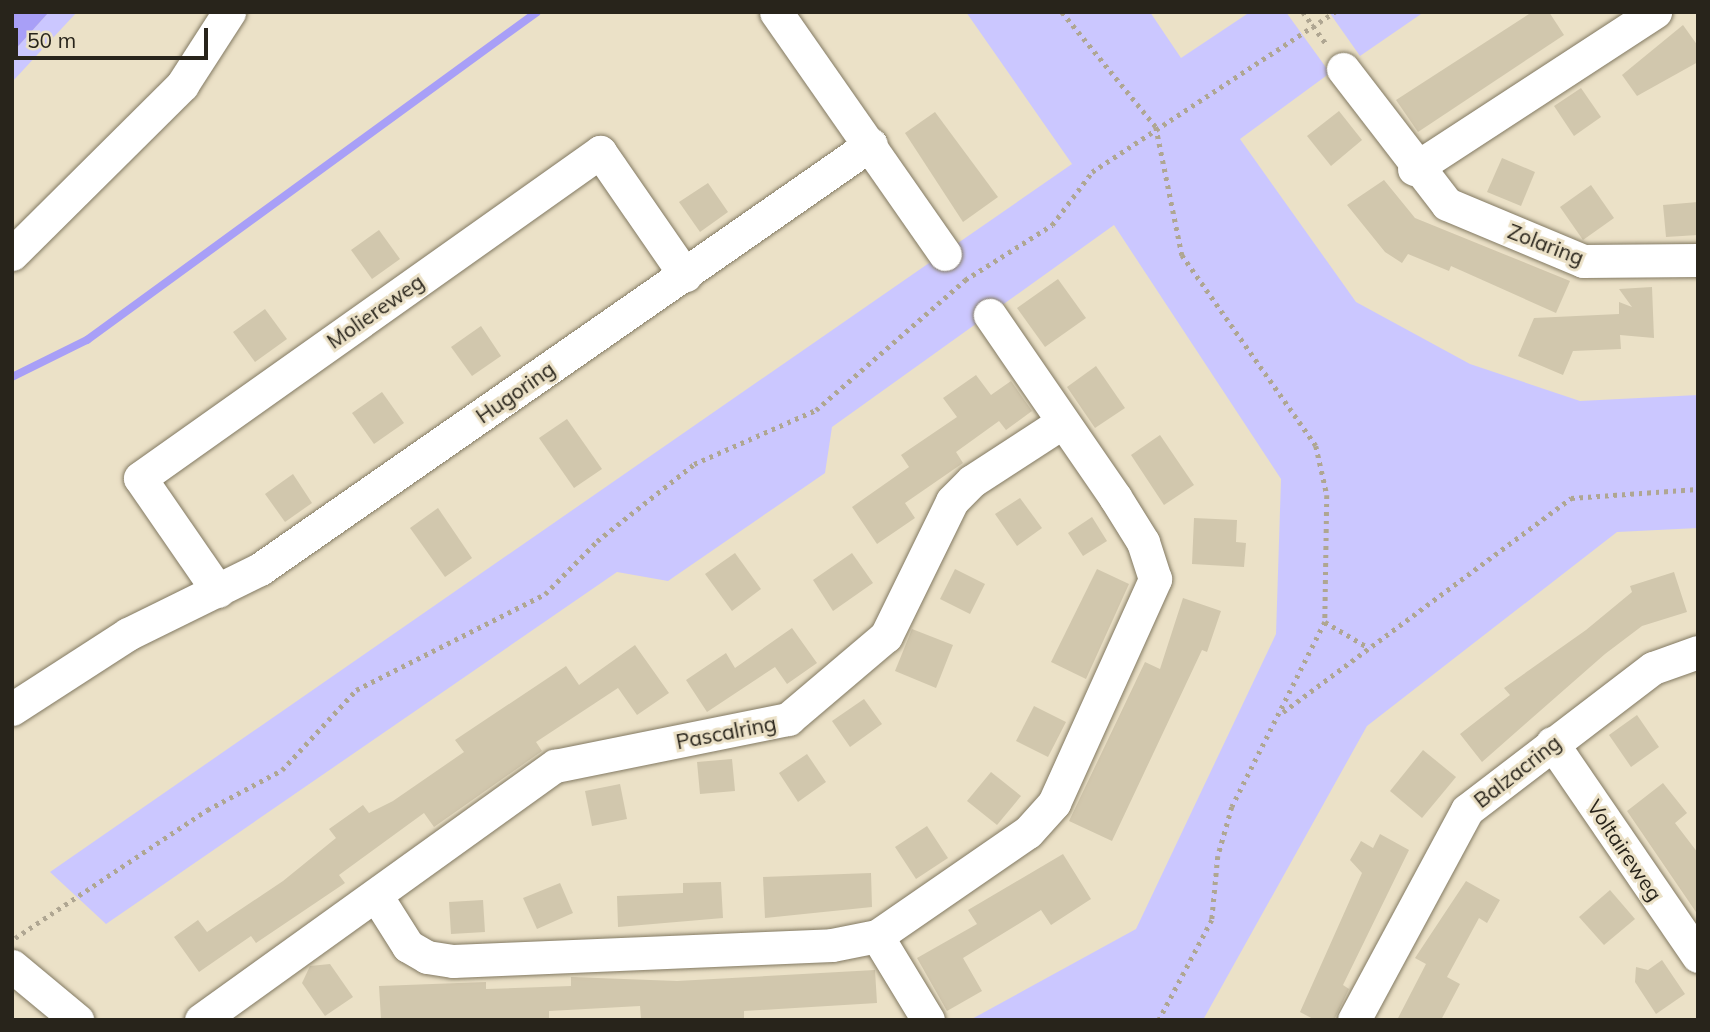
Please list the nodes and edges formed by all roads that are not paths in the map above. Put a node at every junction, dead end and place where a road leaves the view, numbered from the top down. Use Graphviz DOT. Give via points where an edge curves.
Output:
graph roads {
  1 [pos="229,12"];
  2 [pos="776,12"];
  3 [pos="1655,12"];
  4 [pos="1343,69"];
  5 [pos="871,144"];
  6 [pos="1414,169"];
  7 [pos="12,254"];
  8 [pos="945,254"];
  9 [pos="1698,260"];
  10 [pos="685,275"];
  11 [pos="990,315"];
  12 [pos="1063,422"];
  13 [pos="218,591"];
  14 [pos="1698,652"];
  15 [pos="12,709"];
  16 [pos="1552,743"];
  17 [pos="377,897"];
  18 [pos="877,936"];
  19 [pos="1698,956"];
  20 [pos="12,966"];
  21 [pos="78,1020"];
  22 [pos="201,1020"];
  23 [pos="928,1020"];
  24 [pos="1354,1020"];
  1 -- 7 [label="street" via="182,85"];
  2 -- 5 [label="street"];
  3 -- 6 [label="street"];
  4 -- 6 [label="street, Zolaring"];
  5 -- 8 [label="street"];
  5 -- 10 [label="street, Hugoring"];
  6 -- 9 [label="street, Zolaring" via="1447,204 1583,261"];
  10 -- 13 [label="street, Hugoring" via="260,569"];
  10 -- 13 [label="street, Moliereweg" via="600,152 140,478"];
  11 -- 12 [label="street"];
  12 -- 17 [label="street, Pascalring" via="971,481 951,501 886,636 788,719 555,766"];
  12 -- 18 [label="street" via="1143,542 1155,579 1147,607 1054,803 1003,855"];
  13 -- 15 [label="street, Hugoring" via="128,634"];
  14 -- 16 [label="street, Balzacring" via="1653,668"];
  16 -- 19 [label="street, Voltaireweg"];
  16 -- 24 [label="street, Balzacring" via="1466,810"];
  17 -- 18 [label="street" via="408,946 427,957 453,961 832,945"];
  17 -- 22 [label="street, Pascalring"];
  18 -- 23 [label="street"];
  20 -- 21 [label="street"];
}
